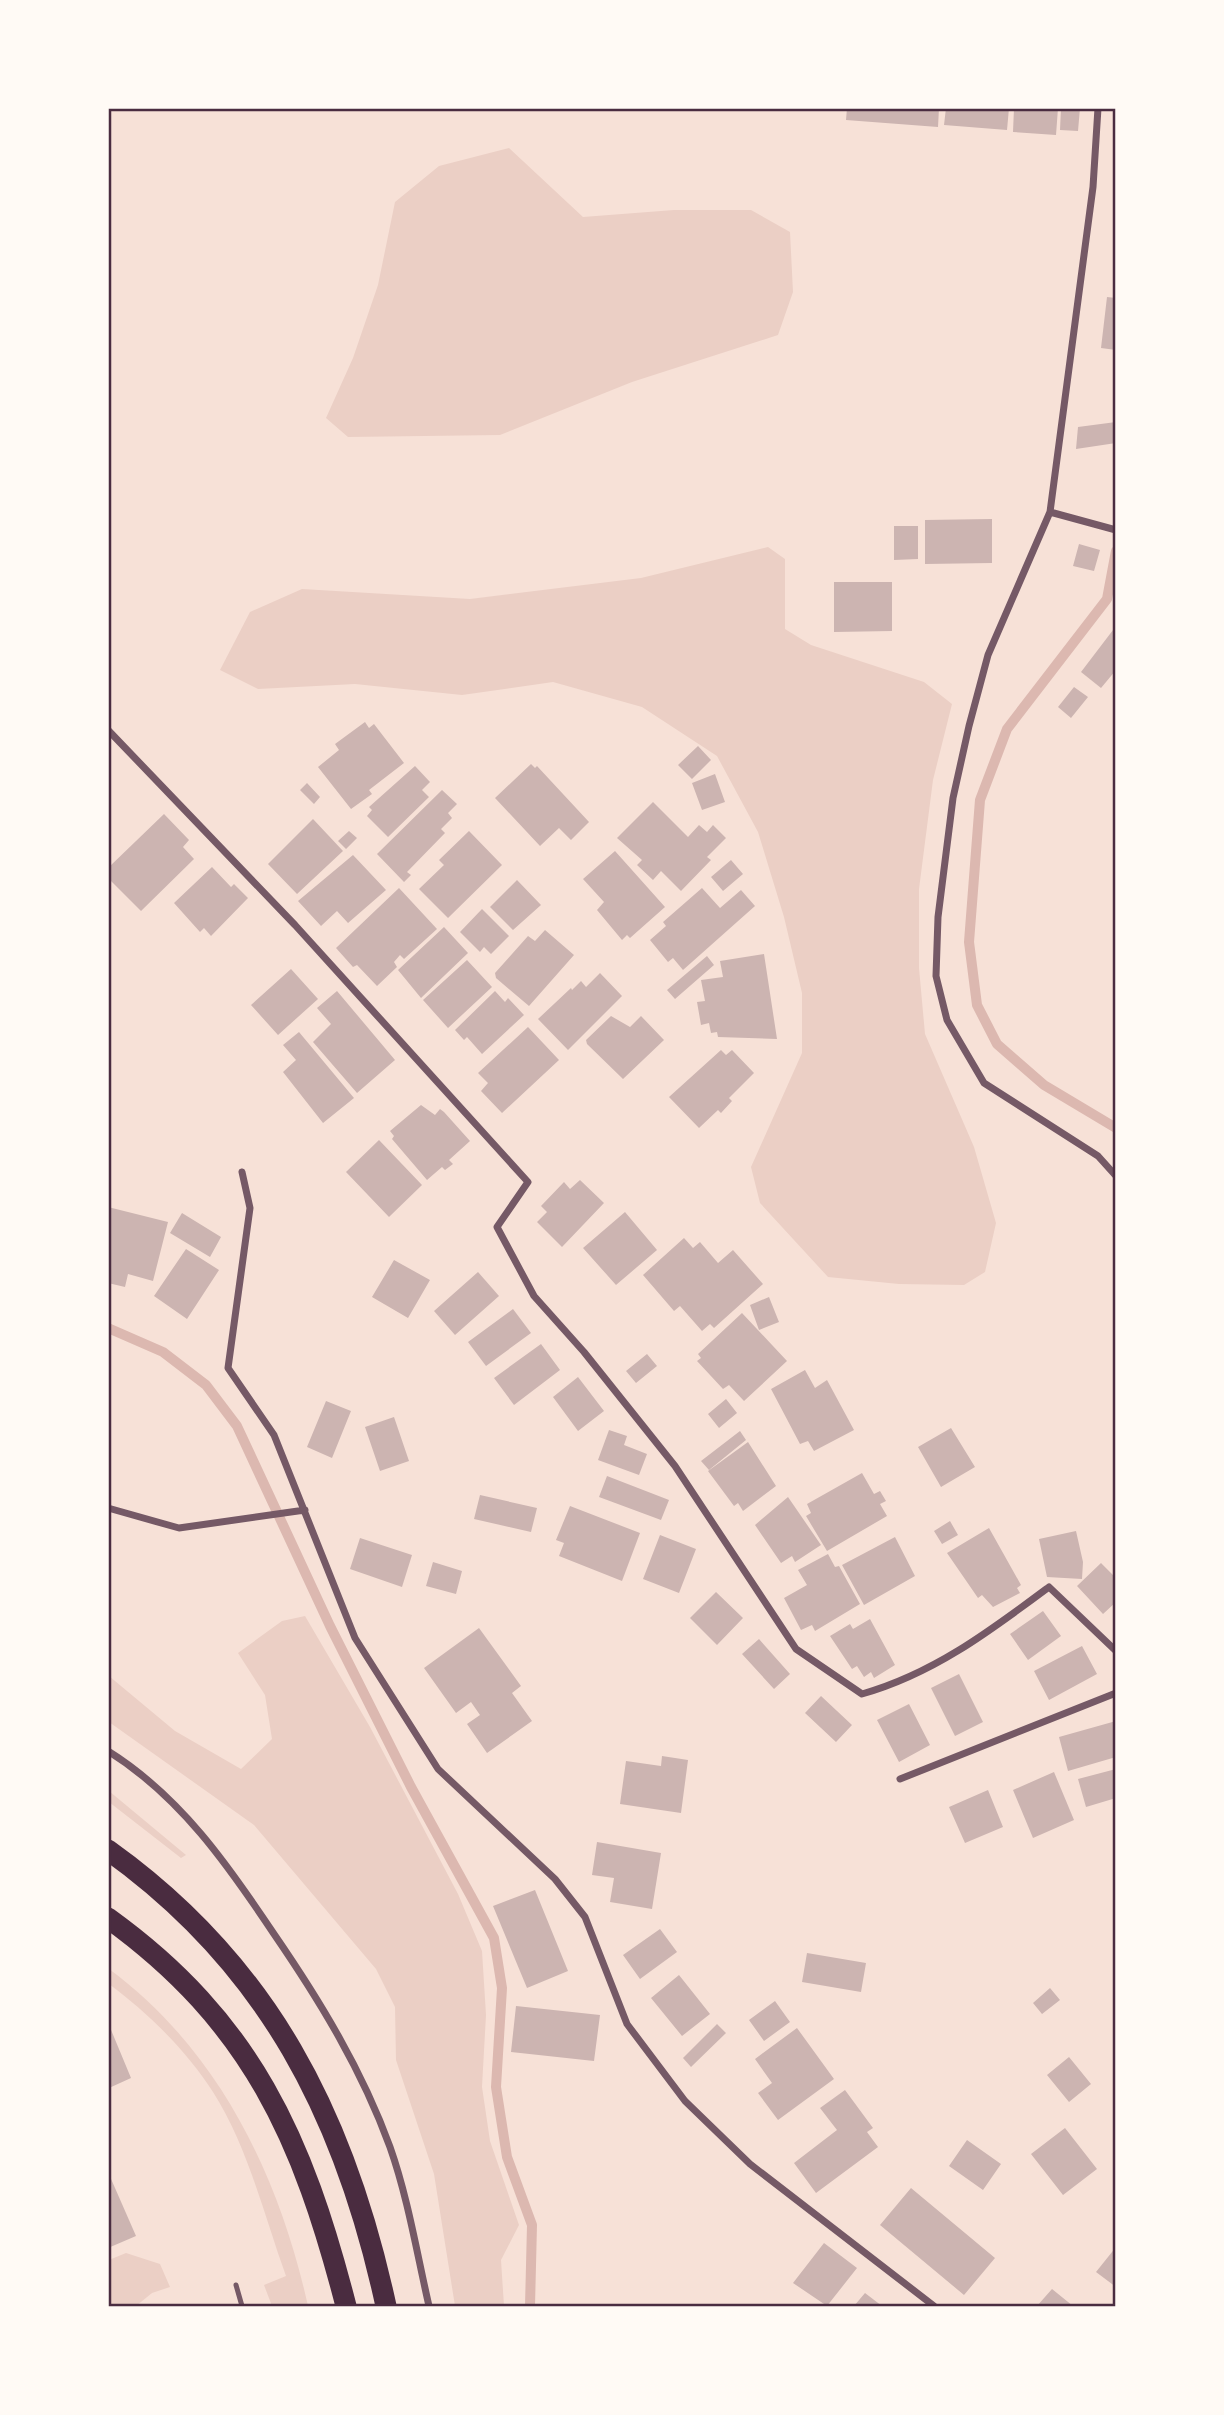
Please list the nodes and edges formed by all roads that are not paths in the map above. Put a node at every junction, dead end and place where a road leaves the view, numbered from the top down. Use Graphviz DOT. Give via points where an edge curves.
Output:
graph roads {
  1 [pos="1098,108"];
  2 [pos="1050,512"];
  3 [pos="1115,530"];
  4 [pos="108,730"];
  5 [pos="242,1172"];
  6 [pos="1115,1176"];
  7 [pos="108,1508"];
  8 [pos="305,1510"];
  9 [pos="1115,1651"];
  10 [pos="1115,1693"];
  11 [pos="108,1751"];
  12 [pos="900,1779"];
  13 [pos="108,1850"];
  14 [pos="108,1918"];
  15 [pos="236,2285"];
  16 [pos="243,2306"];
  17 [pos="346,2306"];
  18 [pos="386,2306"];
  19 [pos="429,2306"];
  20 [pos="934,2306"];
  1 -- 2 [label="street" via="1093,187"];
  2 -- 3 [label="street"];
  2 -- 6 [label="street" via="988,655 969,726 953,798 938,917 936,976 947,1020 984,1083 1098,1156"];
  4 -- 9 [label="street" via="295,925 528,1182 497,1227 534,1296 675,1466 796,1649 862,1694 901,1683 976,1641 1049,1587"];
  5 -- 8 [label="street" via="250,1208 228,1368 274,1435"];
  7 -- 8 [label="street" via="179,1528"];
  8 -- 20 [label="street" via="355,1637 438,1769 555,1880 585,1917 627,2024 685,2101 750,2164"];
  10 -- 12 [label="street"];
  11 -- 19 [label="street" via="196,1826 226,1863 333,2025 365,2085 391,2149"];
  13 -- 18 [label="highway" via="195,1920 281,2029 340,2150"];
  14 -- 17 [label="highway" via="177,1975 219,2018 254,2067 310,2183"];
  15 -- 16 [label="lane"];
}
